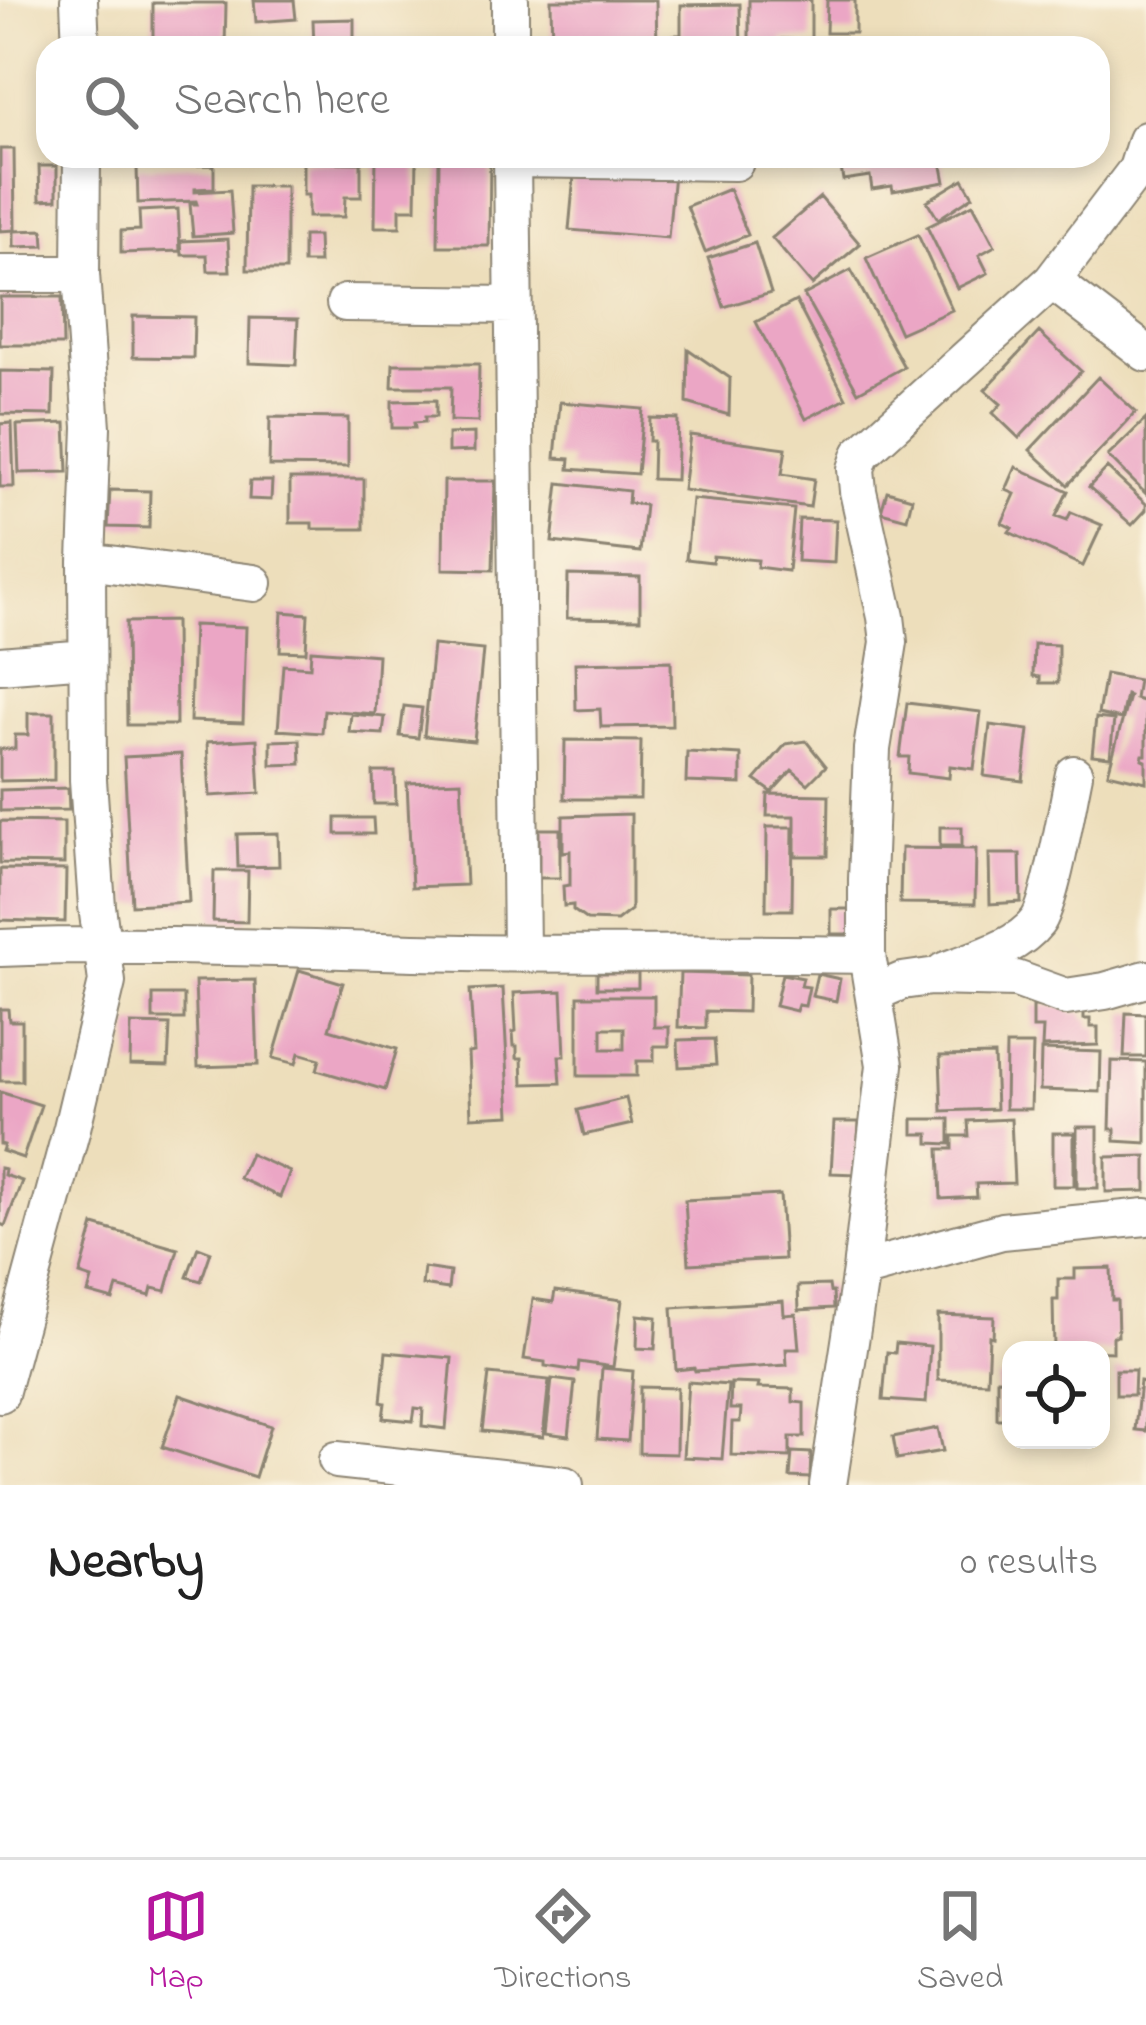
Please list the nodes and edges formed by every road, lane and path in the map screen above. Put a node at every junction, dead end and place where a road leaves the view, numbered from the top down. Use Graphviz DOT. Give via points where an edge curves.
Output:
graph roads {
  1 [pos="80,0"];
  2 [pos="510,0"];
  3 [pos="80,36"];
  4 [pos="510,36"];
  5 [pos="1146,140"];
  6 [pos="82,168"];
  7 [pos="512,168"];
  8 [pos="0,274"];
  9 [pos="81,274"];
  10 [pos="1052,281"];
  11 [pos="345,303"];
  12 [pos="513,305"];
  13 [pos="1146,353"];
  14 [pos="87,561"];
  15 [pos="254,583"];
  16 [pos="87,658"];
  17 [pos="0,665"];
  18 [pos="1074,774"];
  19 [pos="102,944"];
  20 [pos="0,948"];
  21 [pos="521,952"];
  22 [pos="867,955"];
  23 [pos="929,977"];
  24 [pos="1146,979"];
  25 [pos="874,993"];
  26 [pos="1146,1217"];
  27 [pos="862,1270"];
  28 [pos="0,1394"];
  29 [pos="337,1460"];
  30 [pos="565,1485"];
  31 [pos="828,1485"];
  1 -- 3 [label="street"];
  2 -- 4 [label="street"];
  5 -- 10 [label="street" via="1137,169"];
  6 -- 9 [label="street"];
  7 -- 12 [label="street"];
  8 -- 9 [label="street"];
  9 -- 14 [label="street" via="92,427"];
  10 -- 13 [label="street"];
  10 -- 22 [label="street" via="862,454 856,469 889,642 872,749"];
  11 -- 12 [label="street"];
  12 -- 21 [label="street"];
  14 -- 15 [label="street"];
  14 -- 16 [label="street"];
  16 -- 17 [label="street"];
  16 -- 19 [label="street"];
  18 -- 23 [label="street" via="1038,921 1008,945"];
  19 -- 20 [label="street"];
  19 -- 21 [label="street"];
  19 -- 28 [label="street" via="107,982"];
  21 -- 22 [label="street"];
  22 -- 25 [label="street"];
  23 -- 24 [label="street" via="1016,979 1066,997"];
  23 -- 25 [label="street"];
  25 -- 27 [label="street" via="885,1065"];
  26 -- 27 [label="street" via="1002,1231"];
  27 -- 31 [label="street"];
  29 -- 30 [label="street"];
}
